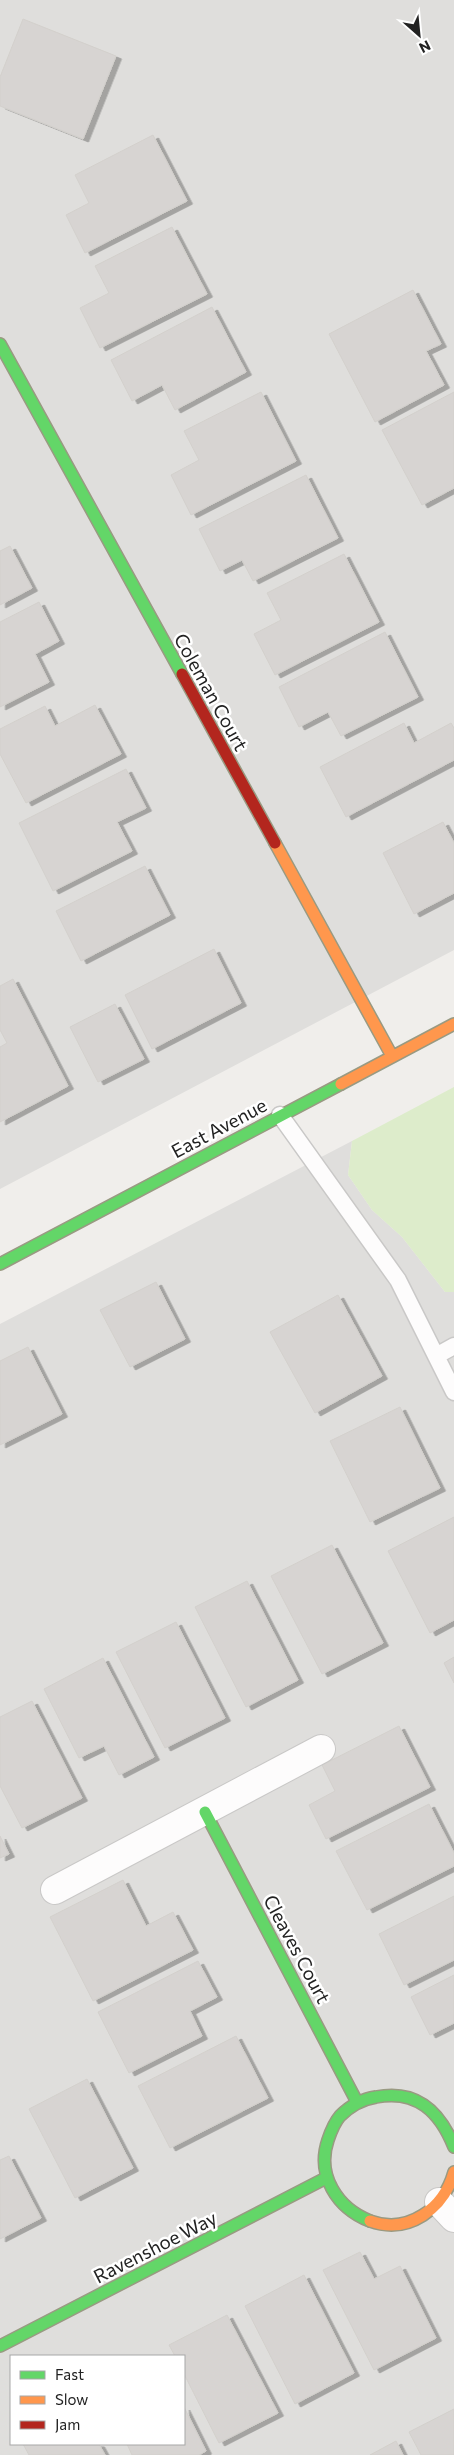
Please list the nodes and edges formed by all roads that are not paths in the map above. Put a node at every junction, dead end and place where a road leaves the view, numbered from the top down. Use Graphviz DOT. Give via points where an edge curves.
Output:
graph roads {
  1 [pos="0,344"];
  2 [pos="454,1024"];
  3 [pos="392,1056"];
  4 [pos="280,1115"];
  5 [pos="0,1264"];
  6 [pos="454,1346"];
  7 [pos="436,1356"];
  8 [pos="454,1392"];
  9 [pos="321,1749"];
  10 [pos="205,1812"];
  11 [pos="56,1890"];
  12 [pos="357,2102"];
  13 [pos="454,2147"];
  14 [pos="454,2172"];
  15 [pos="326,2178"];
  16 [pos="447,2210"];
  17 [pos="0,2346"];
  1 -- 3 [label="street, Coleman Court"];
  2 -- 3 [label="street, East Avenue"];
  3 -- 4 [label="street, East Avenue"];
  4 -- 5 [label="street, East Avenue"];
  4 -- 7 [label="lane" via="398,1280"];
  6 -- 7 [label="lane"];
  7 -- 8 [label="lane"];
  9 -- 10 [label="street"];
  10 -- 11 [label="street"];
  10 -- 12 [label="street, Cleaves Court"];
  12 -- 13 [label="street" via="379,2094 404,2096 426,2104 445,2125"];
  12 -- 15 [label="street" via="339,2117 327,2136 323,2166"];
  14 -- 16 [label="street" via="446,2193"];
  15 -- 16 [label="street" via="329,2189 344,2208 366,2222 385,2226 406,2224 428,2213"];
  15 -- 17 [label="street, Ravenshoe Way"];
}
